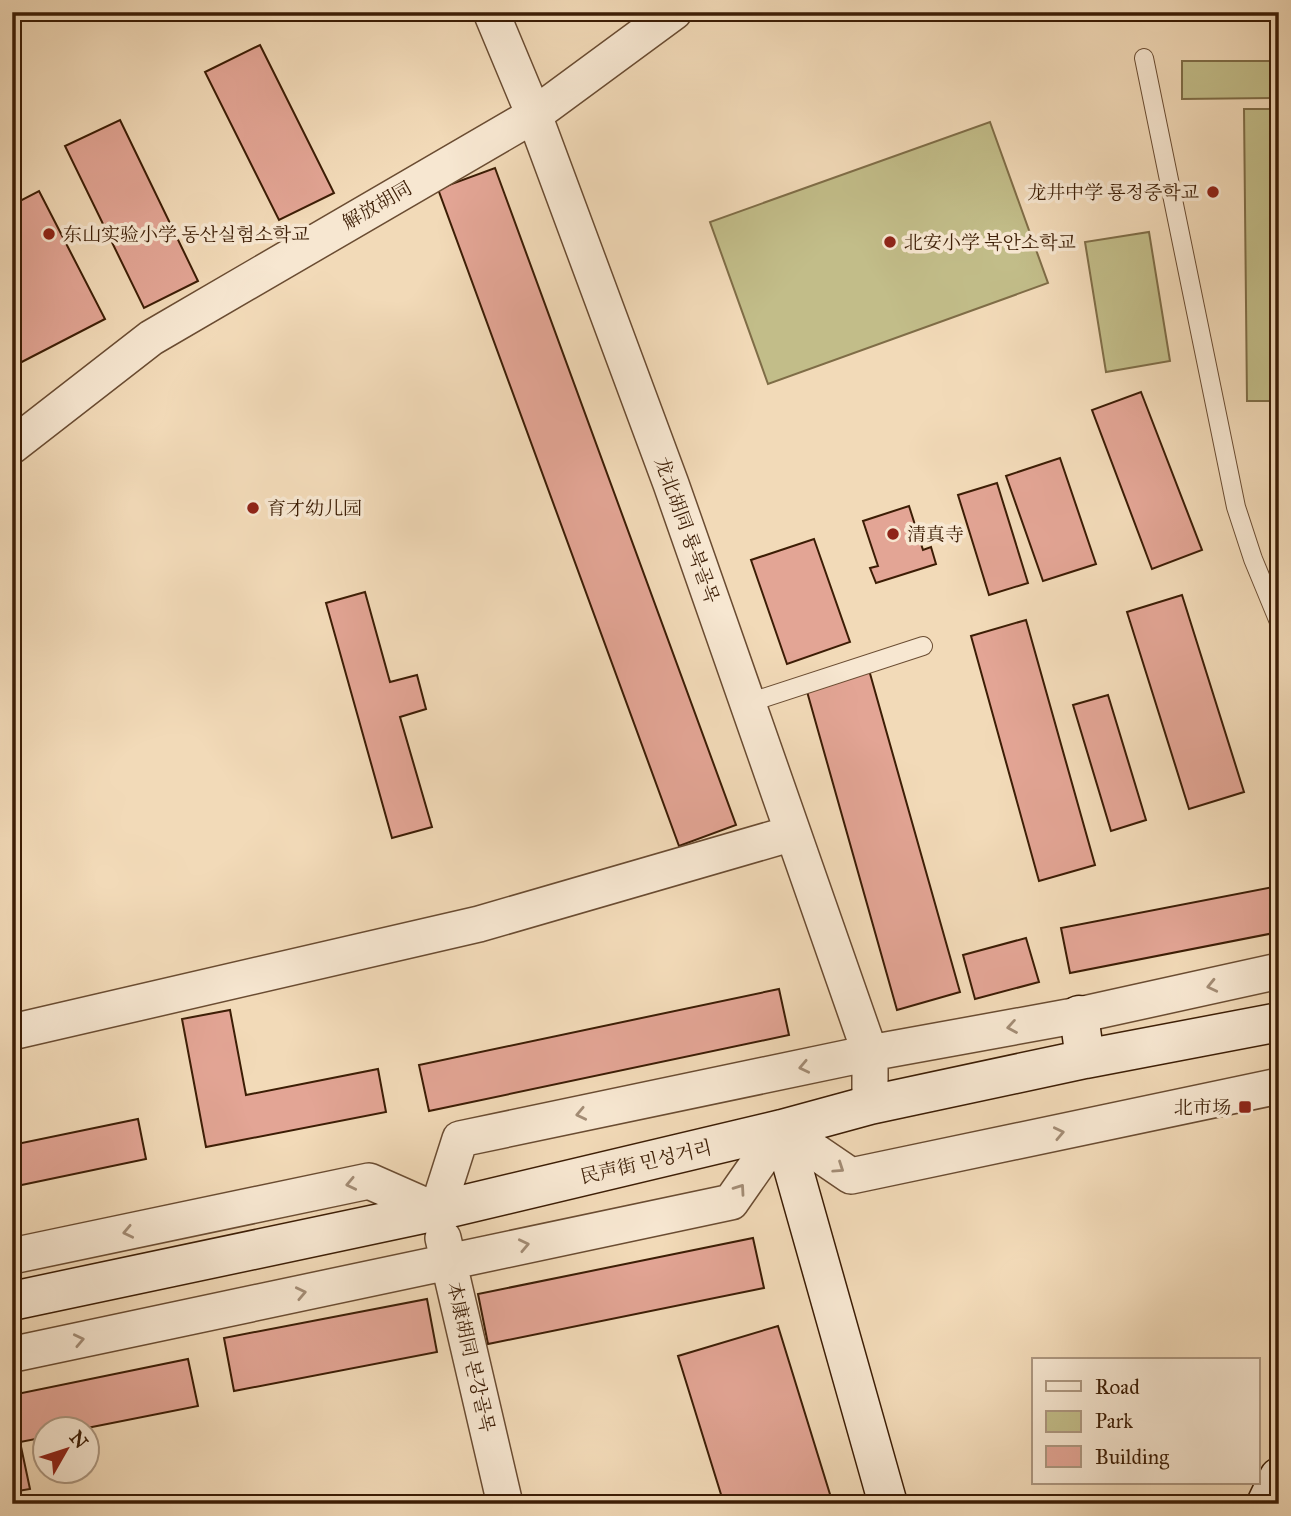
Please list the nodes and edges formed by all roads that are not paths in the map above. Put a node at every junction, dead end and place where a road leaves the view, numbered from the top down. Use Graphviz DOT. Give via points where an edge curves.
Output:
graph roads {
  1 [pos="491,12"];
  2 [pos="667,15"];
  3 [pos="1144,58"];
  4 [pos="534,114"];
  5 [pos="12,446"];
  6 [pos="1279,622"];
  7 [pos="923,646"];
  8 [pos="748,703"];
  9 [pos="793,833"];
  10 [pos="1279,971"];
  11 [pos="1079,1015"];
  12 [pos="1279,1022"];
  13 [pos="12,1032"];
  14 [pos="870,1053"];
  15 [pos="1085,1059"];
  16 [pos="1279,1086"];
  17 [pos="870,1105"];
  18 [pos="782,1129"];
  19 [pos="437,1211"];
  20 [pos="12,1256"];
  21 [pos="448,1261"];
  22 [pos="12,1301"];
  23 [pos="12,1351"];
  24 [pos="1279,1477"];
  25 [pos="505,1504"];
  26 [pos="888,1504"];
  27 [pos="1266,1504"];
  1 -- 4 [label="street, 龙北胡同 룡북골목"];
  2 -- 4 [label="street, 解放胡同"];
  3 -- 6 [label="lane" via="1236,507"];
  4 -- 5 [label="street, 解放胡同" via="151,338"];
  4 -- 8 [label="street, 龙北胡同 룡북골목"];
  7 -- 8 [label="lane"];
  8 -- 9 [label="street, 龙北胡同 룡북골목"];
  9 -- 13 [label="street" via="417,939"];
  9 -- 14 [label="street, 龙北胡同 룡북골목"];
  10 -- 11 [label="street, one-way"];
  11 -- 14 [label="street, one-way"];
  11 -- 15 [label="main road"];
  12 -- 15 [label="main road, 民声街 민성거리"];
  14 -- 17 [label="street, 龙北胡同 룡북골목"];
  14 -- 19 [label="street, one-way" via="460,1139"];
  15 -- 17 [label="main road, 民声街 민성거리"];
  18 -- 16 [label="street, one-way" via="851,1176"];
  17 -- 18 [label="main road, 民声街 민성거리"];
  18 -- 19 [label="main road, 民声街 민성거리"];
  21 -- 18 [label="street, one-way" via="731,1202"];
  18 -- 26 [label="main road"];
  19 -- 20 [label="street, one-way" via="369,1181"];
  19 -- 21 [label="street, 本康胡同 본강골목"];
  19 -- 22 [label="main road, 民声街 민성거리"];
  23 -- 21 [label="street, one-way"];
  21 -- 25 [label="street, 本康胡同 본강골목"];
  24 -- 27 [label="main road"];
}
